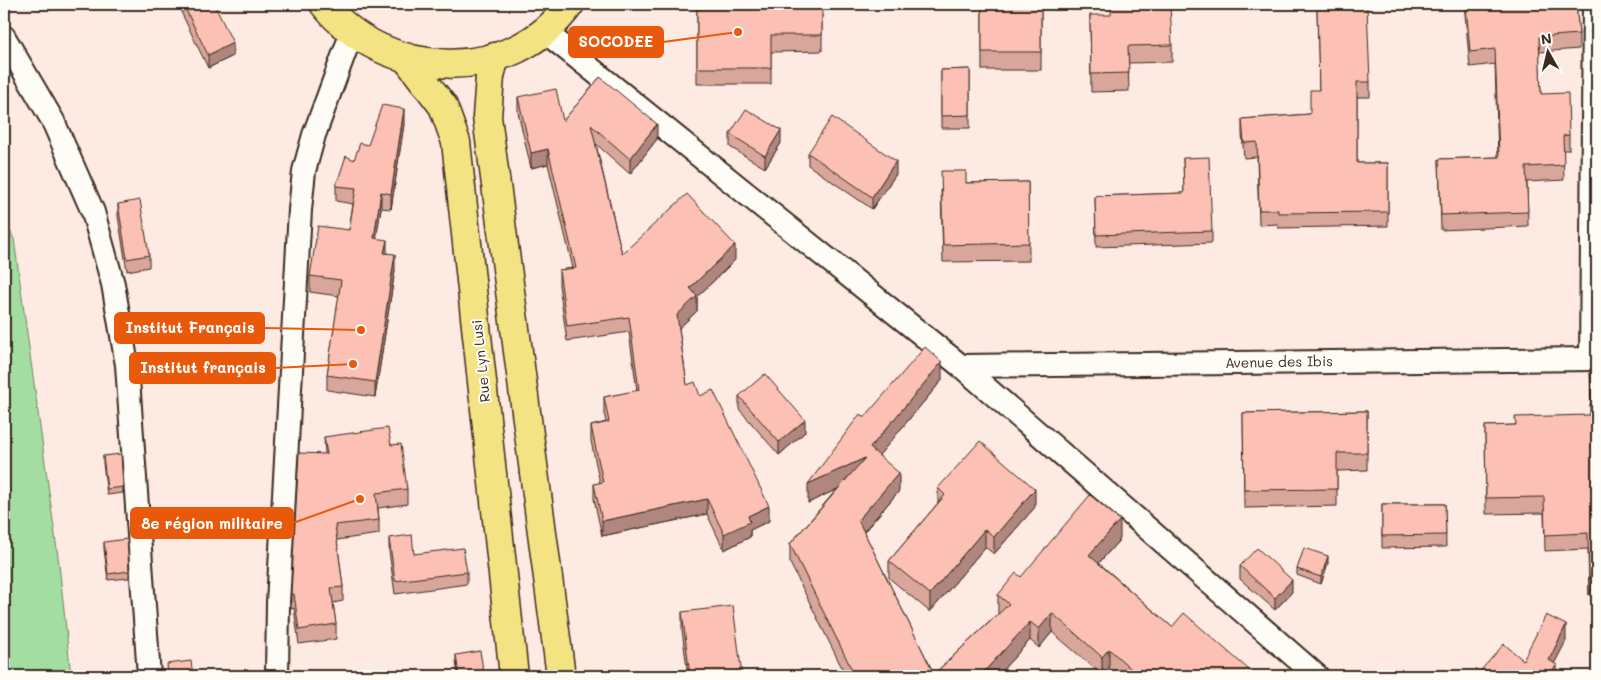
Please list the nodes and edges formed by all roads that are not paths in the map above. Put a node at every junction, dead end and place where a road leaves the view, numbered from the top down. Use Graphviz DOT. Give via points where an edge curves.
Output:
graph roads {
  1 [pos="324,4"];
  2 [pos="570,4"];
  3 [pos="1594,4"];
  4 [pos="544,31"];
  5 [pos="352,32"];
  6 [pos="4,37"];
  7 [pos="495,57"];
  8 [pos="407,59"];
  9 [pos="1594,359"];
  10 [pos="961,366"];
  11 [pos="149,676"];
  12 [pos="277,676"];
  13 [pos="514,676"];
  14 [pos="561,676"];
  15 [pos="1317,676"];
  1 -- 5 [label="main road"];
  2 -- 4 [label="main road"];
  3 -- 9 [label="street"];
  4 -- 7 [label="main road"];
  4 -- 10 [label="street"];
  5 -- 8 [label="main road" via="375,47"];
  5 -- 12 [label="street" via="304,171 278,593"];
  6 -- 11 [label="street" via="53,121 93,212 113,284 127,365"];
  7 -- 8 [label="main road" via="451,64"];
  7 -- 14 [label="main road" via="487,116"];
  8 -- 13 [label="main road, Rue Lyn Lusi" via="443,106 456,142"];
  9 -- 10 [label="street, Avenue des Ibis"];
  10 -- 15 [label="street"];
}
